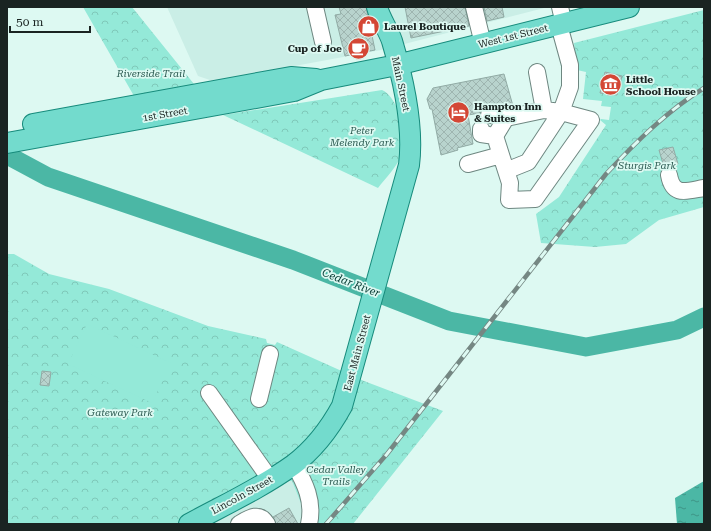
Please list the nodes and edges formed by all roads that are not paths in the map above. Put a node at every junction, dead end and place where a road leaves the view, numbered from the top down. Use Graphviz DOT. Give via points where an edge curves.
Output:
graph roads {
  1 [pos="315,7"];
  2 [pos="377,7"];
  3 [pos="474,7"];
  4 [pos="629,7"];
  5 [pos="561,18"];
  6 [pos="323,42"];
  7 [pos="483,44"];
  8 [pos="397,65"];
  9 [pos="537,72"];
  10 [pos="205,100"];
  11 [pos="544,110"];
  12 [pos="561,112"];
  13 [pos="506,118"];
  14 [pos="7,129"];
  15 [pos="495,136"];
  16 [pos="7,143"];
  17 [pos="501,155"];
  18 [pos="468,164"];
  19 [pos="409,165"];
  20 [pos="513,168"];
  21 [pos="669,175"];
  22 [pos="704,188"];
  23 [pos="270,354"];
  24 [pos="209,393"];
  25 [pos="259,399"];
  26 [pos="294,464"];
  27 [pos="270,479"];
  28 [pos="214,518"];
  29 [pos="189,524"];
  30 [pos="239,524"];
  31 [pos="267,524"];
  32 [pos="309,524"];
  1 -- 6 [label="street"];
  2 -- 8 [label="main road, Main Street" via="391,40"];
  3 -- 7 [label="street"];
  4 -- 5 [label="main road, West 1st Street"];
  5 -- 7 [label="main road, West 1st Street"];
  5 -- 12 [label="street" via="570,65 570,88"];
  7 -- 8 [label="main road, West 1st Street"];
  8 -- 10 [label="main road, 1st Street" via="320,80 291,77"];
  8 -- 19 [label="main road, Main Street" via="411,131"];
  9 -- 11 [label="street"];
  10 -- 14 [label="main road, 1st Street"];
  10 -- 16 [label="main road, 1st Street"];
  11 -- 12 [label="street"];
  11 -- 13 [label="street"];
  12 -- 17 [label="street" via="591,120 535,199 509,200 510,183"];
  12 -- 20 [label="street" via="528,162"];
  13 -- 15 [label="street"];
  13 -- 15 [label="street" via="497,114 485,122 481,134"];
  15 -- 17 [label="street"];
  17 -- 18 [label="street"];
  19 -- 26 [label="main road, East Main Street" via="342,406 310,450"];
  21 -- 22 [label="street" via="671,185 676,190"];
  23 -- 25 [label="street"];
  24 -- 27 [label="street"];
  26 -- 27 [label="main road, Lincoln Street"];
  26 -- 32 [label="street" via="309,494"];
  27 -- 28 [label="main road, Lincoln Street"];
  28 -- 29 [label="main road, Lincoln Street"];
  30 -- 31 [label="street" via="252,516 258,516"];
}
